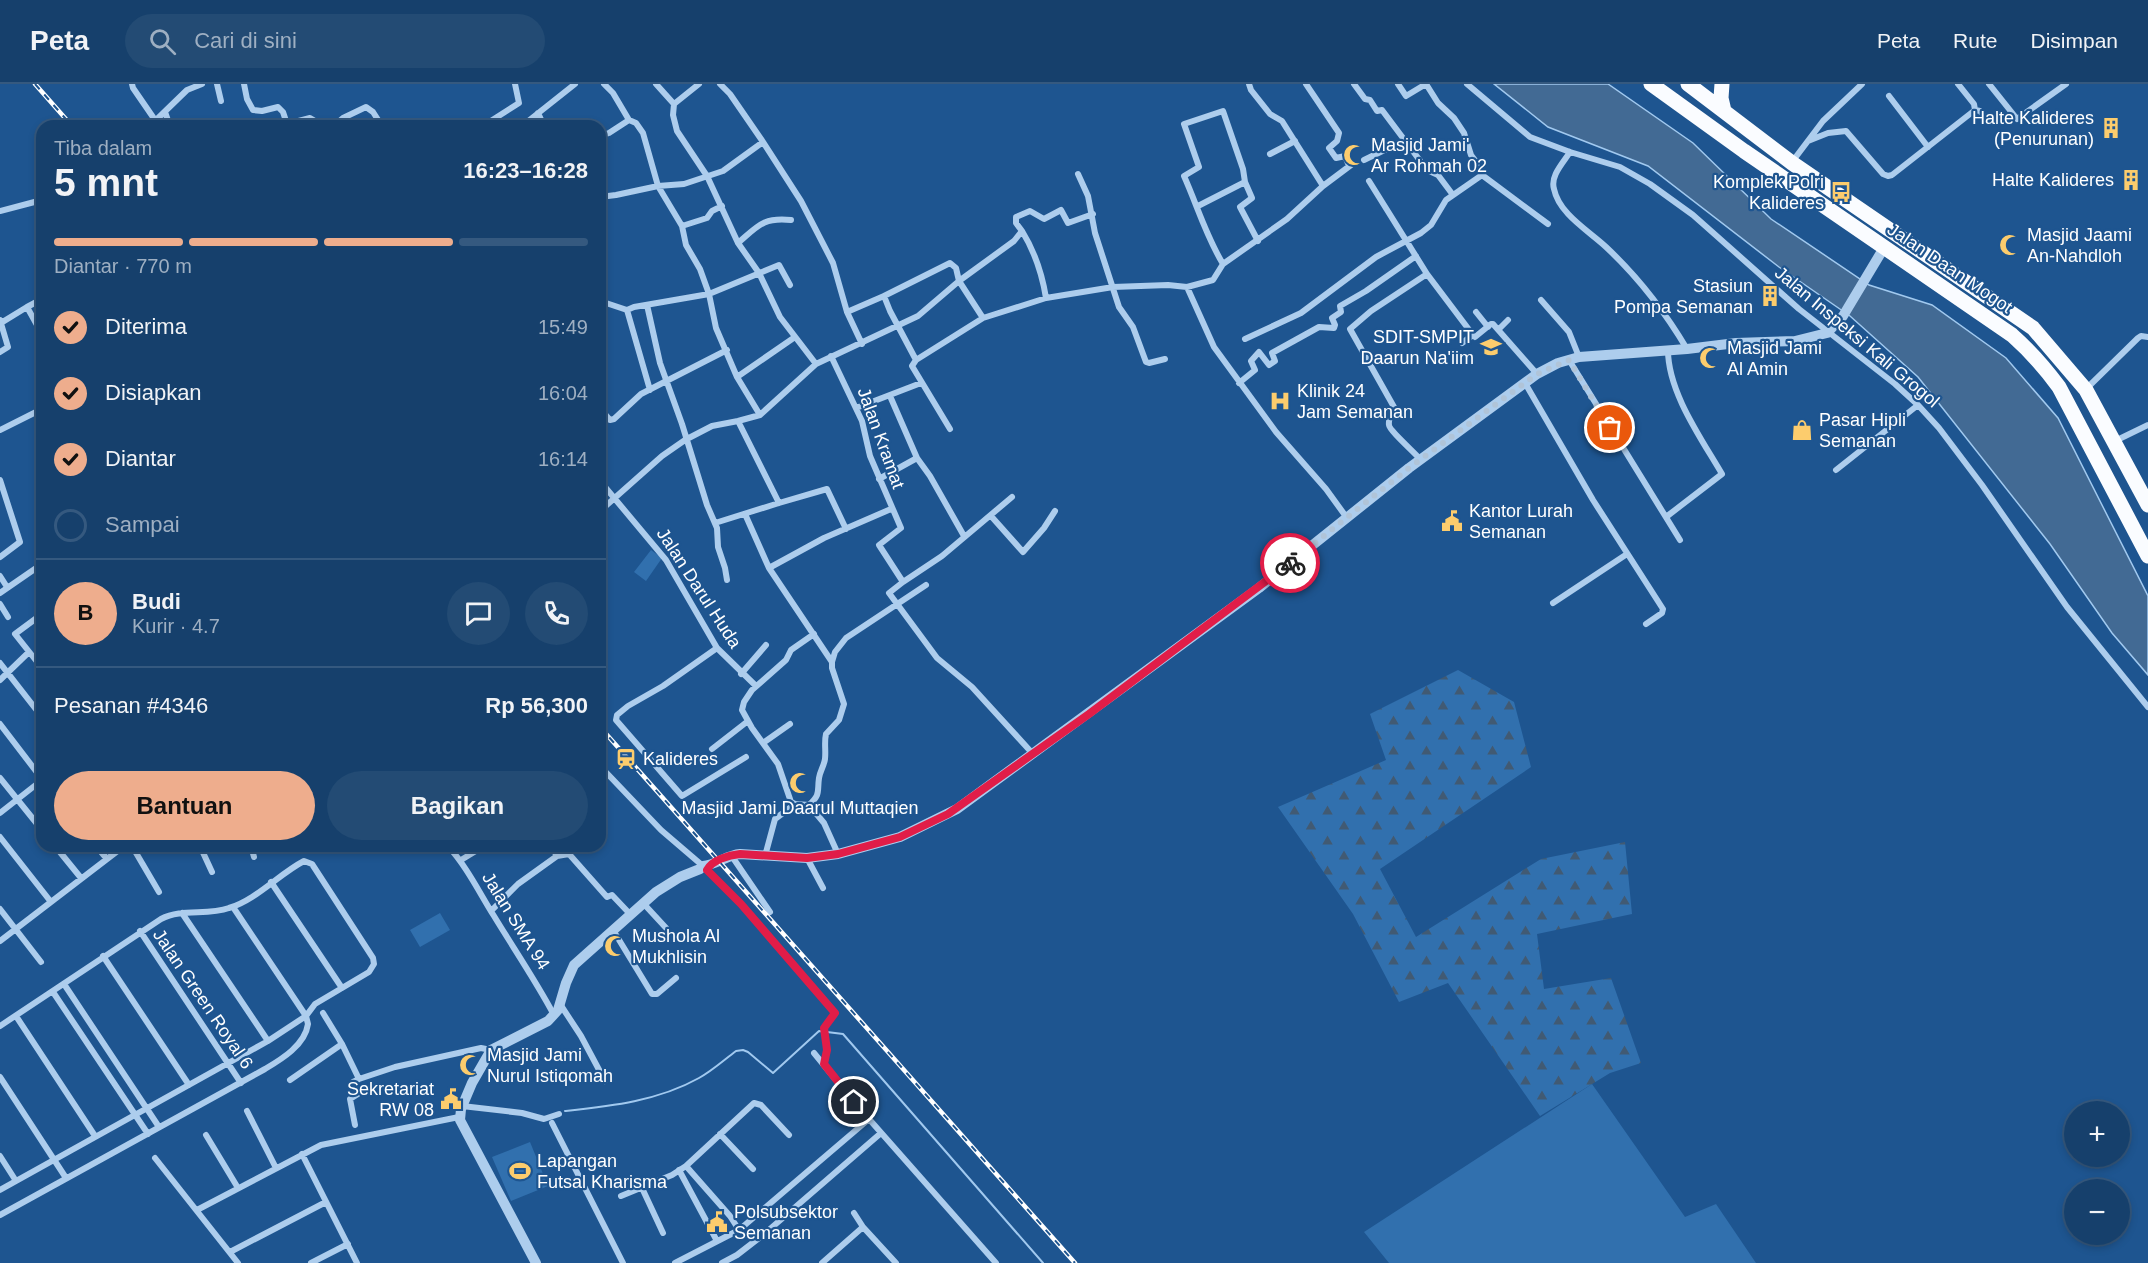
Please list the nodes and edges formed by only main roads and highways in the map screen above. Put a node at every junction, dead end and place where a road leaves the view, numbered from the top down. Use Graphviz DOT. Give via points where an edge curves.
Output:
graph roads {
  1 [pos="1651,84"];
  2 [pos="1668,84"];
  3 [pos="1688,84"];
  4 [pos="1711,89"];
  5 [pos="2037,333"];
  6 [pos="2012,335"];
  7 [pos="2042,364"];
  8 [pos="2148,505"];
  9 [pos="2148,556"];
  1 -- 6 [label="highway, Jalan Daan Mogot"];
  2 -- 4 [label="highway" via="1689,96"];
  3 -- 4 [label="highway"];
  4 -- 5 [label="highway, Jalan Daan Mogot" via="1721,98 1724,111 1791,163 2028,323"];
  5 -- 6 [label="highway"];
  5 -- 7 [label="highway"];
  5 -- 8 [label="highway, Jalan Daan Mogot" via="2086,390"];
  6 -- 7 [label="highway, Jalan Daan Mogot"];
  7 -- 9 [label="highway, Jalan Daan Mogot" via="2073,412"];
}
